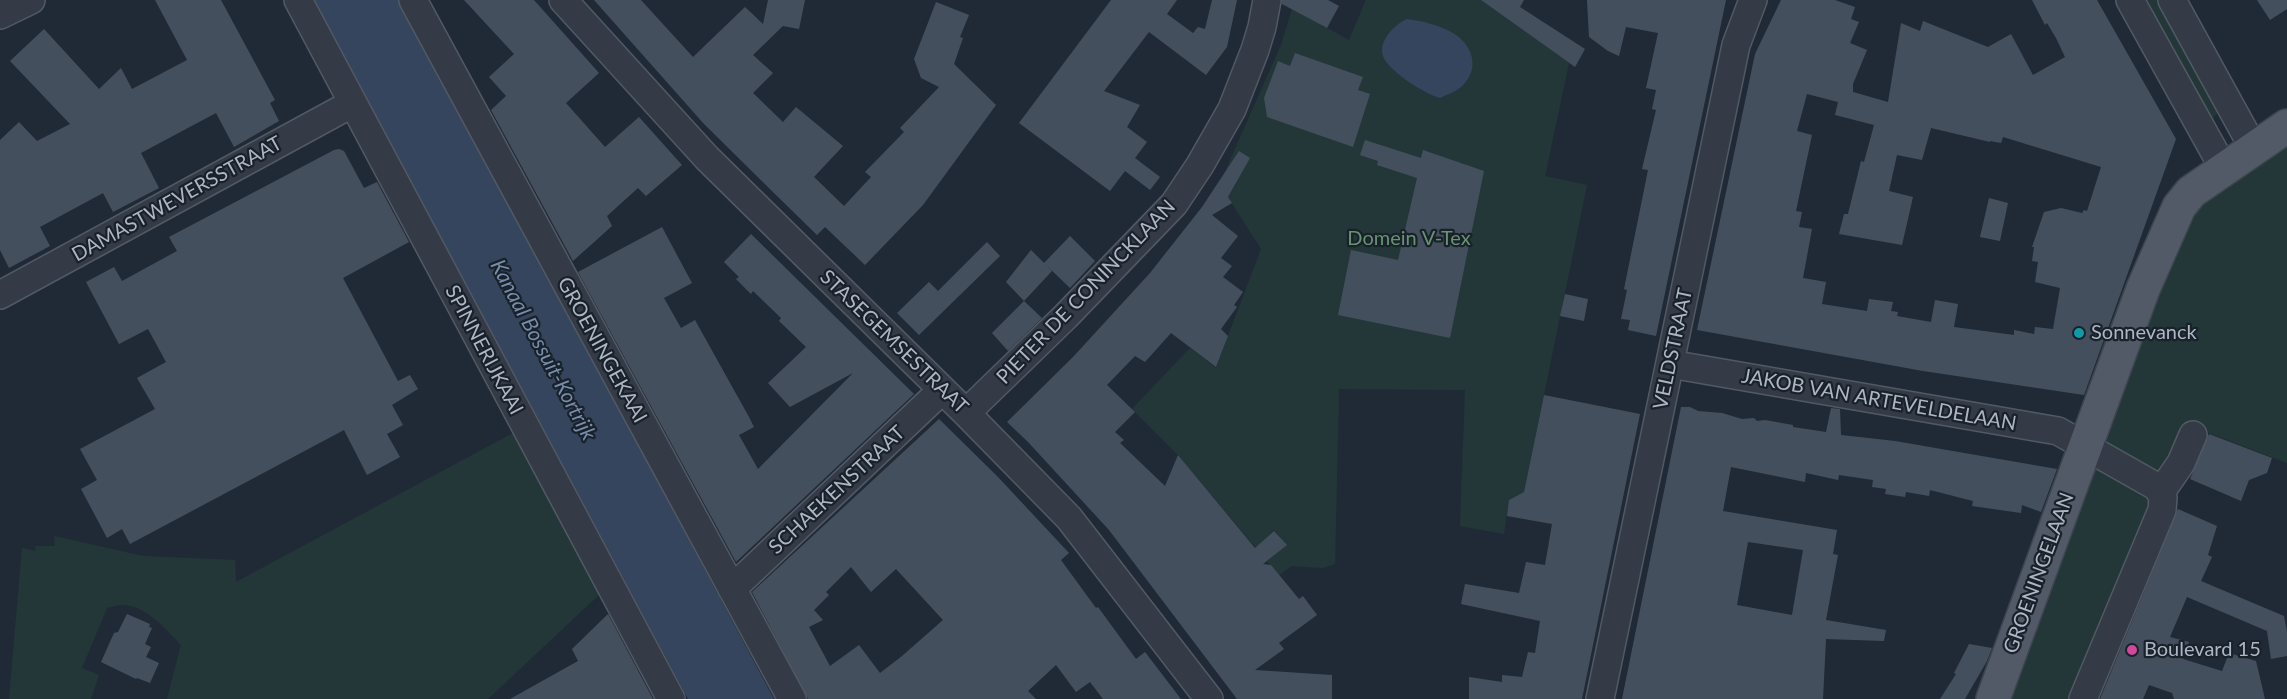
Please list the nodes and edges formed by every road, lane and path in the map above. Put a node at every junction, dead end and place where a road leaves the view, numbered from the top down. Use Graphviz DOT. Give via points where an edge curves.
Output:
graph roads {
  1 [pos="31,0"];
  2 [pos="298,0"];
  3 [pos="413,0"];
  4 [pos="563,0"];
  5 [pos="1267,0"];
  6 [pos="1753,0"];
  7 [pos="2130,0"];
  8 [pos="2172,0"];
  9 [pos="0,15"];
  10 [pos="353,103"];
  11 [pos="2287,126"];
  12 [pos="2254,149"];
  13 [pos="2224,169"];
  14 [pos="0,295"];
  15 [pos="1670,364"];
  16 [pos="942,390"];
  17 [pos="966,412"];
  18 [pos="2193,435"];
  19 [pos="2085,446"];
  20 [pos="2161,492"];
  21 [pos="732,589"];
  22 [pos="671,699"];
  23 [pos="792,699"];
  24 [pos="1209,699"];
  25 [pos="1600,699"];
  26 [pos="1993,699"];
  27 [pos="2083,699"];
  1 -- 9 [label="street"];
  2 -- 10 [label="street, SPINNERIJKAAI"];
  3 -- 21 [label="street, GROENINGEKAAI"];
  4 -- 16 [label="street, STASEGEMSESTRAAT" via="707,158"];
  5 -- 17 [label="street, PIETER DE CONINCKLAAN" via="1255,50 1232,109 1174,204"];
  6 -- 15 [label="street, VELDSTRAAT" via="1736,45"];
  7 -- 13 [label="street"];
  8 -- 12 [label="street"];
  10 -- 14 [label="street, DAMASTWEVERSSTRAAT"];
  10 -- 22 [label="street, SPINNERIJKAAI"];
  11 -- 12 [label="main road, GROENINGELAAN"];
  12 -- 13 [label="main road, GROENINGELAAN"];
  13 -- 19 [label="main road, GROENINGELAAN" via="2191,192 2179,207 2143,288"];
  15 -- 19 [label="street, JAKOB VAN ARTEVELDELAAN" via="2058,431"];
  15 -- 25 [label="street, VELDSTRAAT"];
  16 -- 17 [label="street, STASEGEMSESTRAAT"];
  16 -- 21 [label="street, SCHAEKENSTRAAT"];
  17 -- 24 [label="street, STASEGEMSESTRAAT" via="1069,518"];
  18 -- 20 [label="street" via="2181,463"];
  19 -- 20 [label="street" via="2147,480"];
  19 -- 26 [label="main road, GROENINGELAAN"];
  20 -- 27 [label="street" via="2162,510"];
  21 -- 23 [label="street, GROENINGEKAAI"];
}
